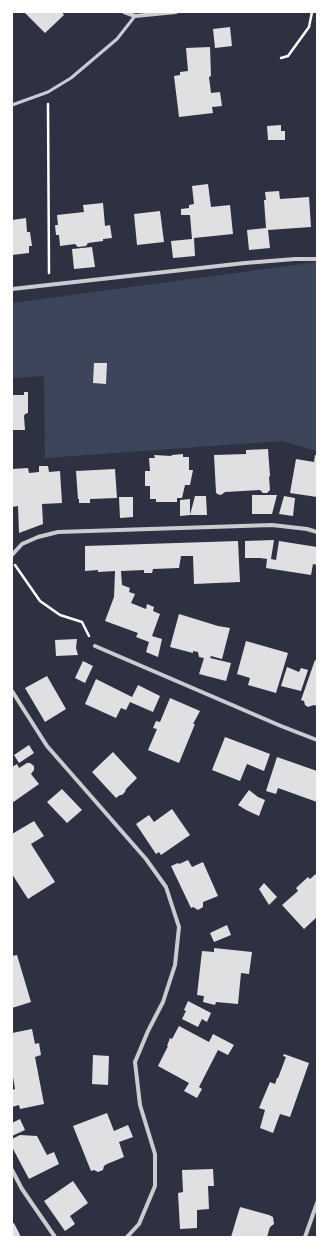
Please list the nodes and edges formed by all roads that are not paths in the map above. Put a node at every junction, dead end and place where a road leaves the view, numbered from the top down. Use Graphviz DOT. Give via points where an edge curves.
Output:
graph roads {
  1 [pos="124,12"];
  2 [pos="176,12"];
  3 [pos="135,16"];
  4 [pos="12,105"];
  5 [pos="317,259"];
  6 [pos="12,289"];
  7 [pos="317,532"];
  8 [pos="12,555"];
  9 [pos="95,646"];
  10 [pos="12,691"];
  11 [pos="317,740"];
  12 [pos="12,1170"];
  13 [pos="317,1202"];
  14 [pos="55,1237"];
  15 [pos="127,1237"];
  16 [pos="306,1237"];
  1 -- 3 [label="street"];
  2 -- 3 [label="street"];
  3 -- 4 [label="lane" via="117,39 71,78 48,92"];
  5 -- 6 [label="street" via="245,263"];
  7 -- 8 [label="street" via="272,525 58,532 22,544"];
  9 -- 11 [label="street"];
  10 -- 15 [label="street" via="47,746 146,859 166,886 179,927 175,965 163,1002 148,1030 136,1062 140,1105 155,1154 155,1186 139,1224"];
  12 -- 14 [label="street"];
  13 -- 16 [label="street"];
}
